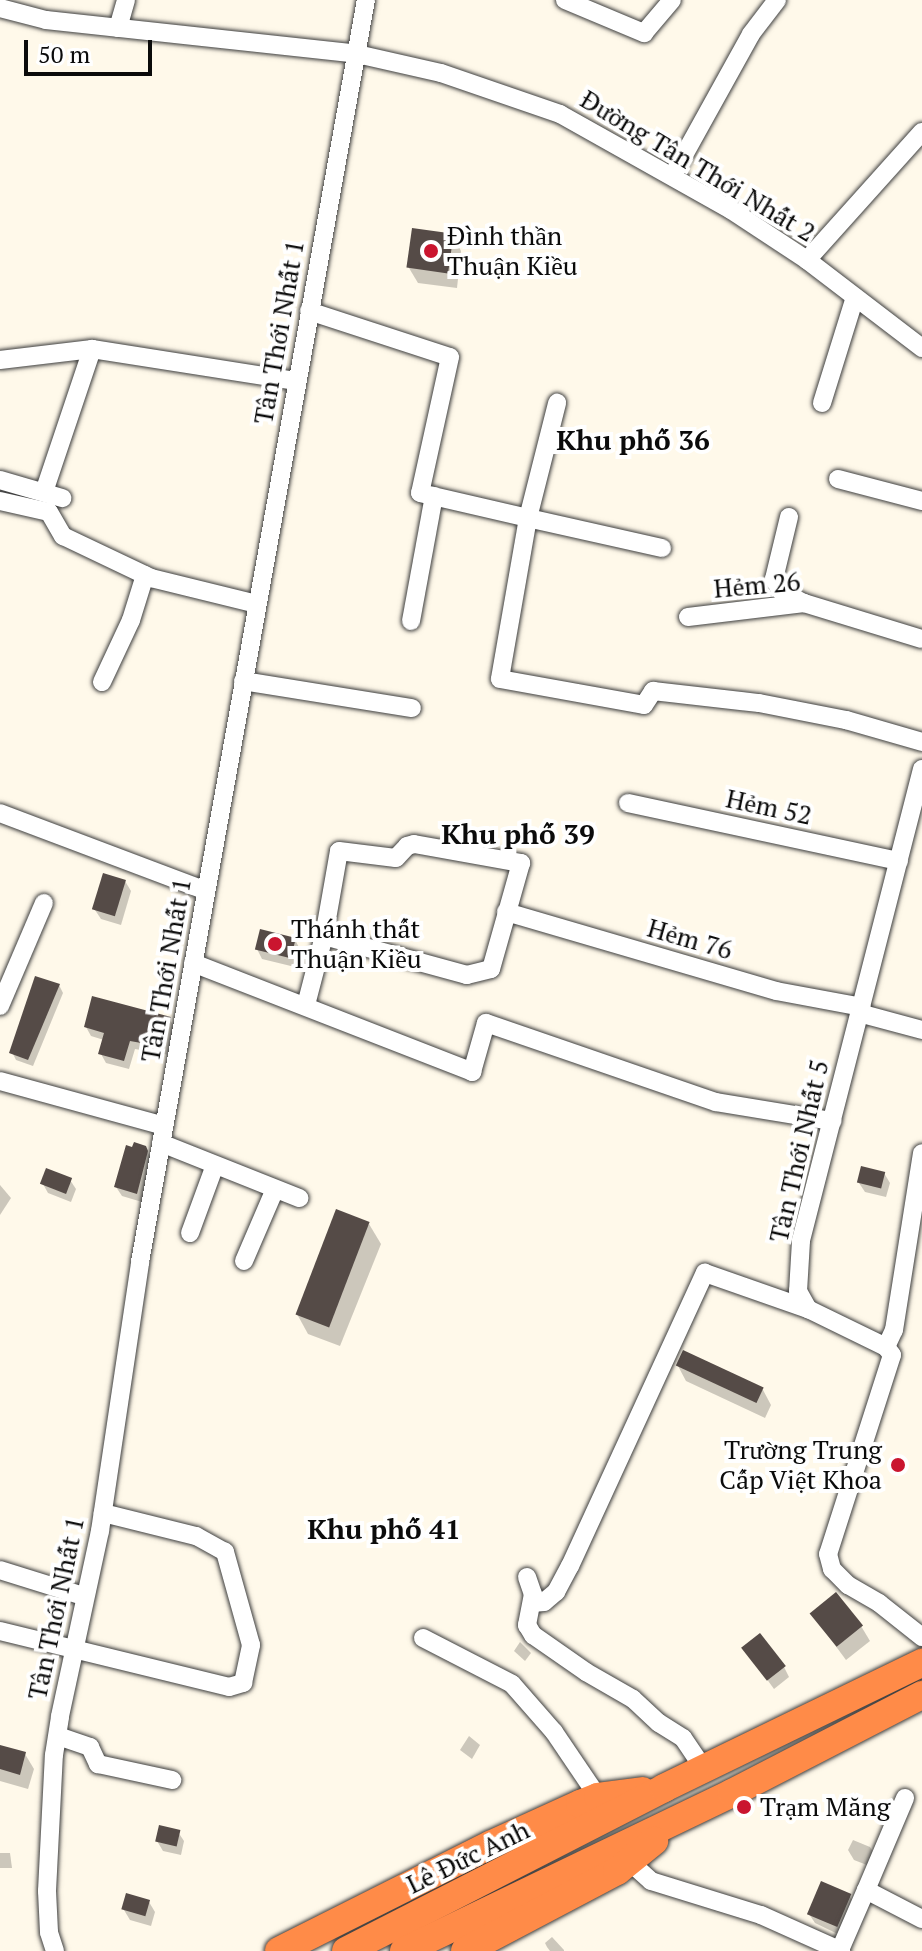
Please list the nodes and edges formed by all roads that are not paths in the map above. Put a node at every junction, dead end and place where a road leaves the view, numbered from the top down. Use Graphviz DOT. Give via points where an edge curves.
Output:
graph roads {
  1 [pos="126,0"];
  2 [pos="366,0"];
  3 [pos="565,0"];
  4 [pos="672,0"];
  5 [pos="777,0"];
  6 [pos="25,7"];
  7 [pos="0,8"];
  8 [pos="118,28"];
  9 [pos="357,54"];
  10 [pos="922,132"];
  11 [pos="673,175"];
  12 [pos="807,260"];
  13 [pos="855,297"];
  14 [pos="309,311"];
  15 [pos="922,348"];
  16 [pos="92,349"];
  17 [pos="0,360"];
  18 [pos="297,381"];
  19 [pos="557,403"];
  20 [pos="822,403"];
  21 [pos="838,479"];
  22 [pos="0,480"];
  23 [pos="434,496"];
  24 [pos="0,501"];
  25 [pos="922,501"];
  26 [pos="789,517"];
  27 [pos="528,518"];
  28 [pos="662,548"];
  29 [pos="145,575"];
  30 [pos="804,603"];
  31 [pos="257,604"];
  32 [pos="688,617"];
  33 [pos="411,621"];
  34 [pos="922,639"];
  35 [pos="243,681"];
  36 [pos="102,682"];
  37 [pos="412,708"];
  38 [pos="922,742"];
  39 [pos="922,769"];
  40 [pos="628,803"];
  41 [pos="916,818"];
  42 [pos="2,819"];
  43 [pos="899,861"];
  44 [pos="206,891"];
  45 [pos="44,903"];
  46 [pos="506,912"];
  47 [pos="324,936"];
  48 [pos="193,963"];
  49 [pos="306,1005"];
  50 [pos="0,1006"];
  51 [pos="860,1010"];
  52 [pos="922,1030"];
  53 [pos="0,1081"];
  54 [pos="832,1121"];
  55 [pos="163,1134"];
  56 [pos="922,1153"];
  57 [pos="215,1165"];
  58 [pos="275,1189"];
  59 [pos="299,1198"];
  60 [pos="190,1233"];
  61 [pos="244,1261"];
  62 [pos="808,1309"];
  63 [pos="886,1347"];
  64 [pos="103,1513"];
  65 [pos="0,1570"];
  66 [pos="527,1577"];
  67 [pos="83,1596"];
  68 [pos="532,1603"];
  69 [pos="0,1631"];
  70 [pos="922,1637"];
  71 [pos="423,1638"];
  72 [pos="72,1651"];
  73 [pos="922,1663"];
  74 [pos="922,1695"];
  75 [pos="58,1736"];
  76 [pos="703,1768"];
  77 [pos="172,1780"];
  78 [pos="664,1788"];
  79 [pos="598,1797"];
  80 [pos="905,1798"];
  81 [pos="675,1821"];
  82 [pos="630,1862"];
  83 [pos="552,1863"];
  84 [pos="866,1890"];
  85 [pos="922,1919"];
  86 [pos="818,1946"];
  87 [pos="55,1951"];
  88 [pos="279,1951"];
  89 [pos="346,1951"];
  90 [pos="404,1951"];
  91 [pos="465,1951"];
  92 [pos="840,1951"];
  1 -- 8 [label="street"];
  2 -- 9 [label="street, Tân Thới Nhất 1"];
  3 -- 4 [label="street" via="644,33"];
  5 -- 11 [label="street" via="751,34"];
  6 -- 7 [label="street, Đường Tân Thới Nhất 2"];
  6 -- 8 [label="street, Đường Tân Thới Nhất 2"];
  8 -- 9 [label="street, Đường Tân Thới Nhất 2"];
  9 -- 11 [label="street, Đường Tân Thới Nhất 2" via="441,73 560,114"];
  9 -- 14 [label="street, Tân Thới Nhất 1"];
  10 -- 12 [label="street"];
  11 -- 12 [label="street, Đường Tân Thới Nhất 2"];
  12 -- 13 [label="street, Đường Tân Thới Nhất 2"];
  13 -- 15 [label="street, Đường Tân Thới Nhất 2"];
  13 -- 20 [label="street"];
  14 -- 18 [label="street, Tân Thới Nhất 1"];
  14 -- 23 [label="street" via="450,357 420,493"];
  16 -- 17 [label="street"];
  16 -- 18 [label="street"];
  16 -- 22 [label="street" via="53,495"];
  18 -- 31 [label="street, Tân Thới Nhất 1"];
  19 -- 27 [label="street"];
  21 -- 25 [label="street"];
  23 -- 27 [label="street"];
  23 -- 33 [label="street"];
  24 -- 29 [label="street" via="49,512 63,536"];
  26 -- 30 [label="street" via="774,579 781,591"];
  27 -- 28 [label="street"];
  27 -- 38 [label="street" via="500,679 644,705 653,691 759,703"];
  29 -- 31 [label="street"];
  29 -- 36 [label="street"];
  30 -- 32 [label="street, Hẻm 26"];
  30 -- 34 [label="street, Hẻm 26"];
  31 -- 35 [label="street, Tân Thới Nhất 1"];
  35 -- 37 [label="street"];
  35 -- 44 [label="street, Tân Thới Nhất 1"];
  39 -- 41 [label="street"];
  40 -- 43 [label="street, Hẻm 52"];
  41 -- 43 [label="street, Tân Thới Nhất 5"];
  42 -- 44 [label="street"];
  43 -- 51 [label="street, Tân Thới Nhất 5"];
  44 -- 48 [label="street, Tân Thới Nhất 1"];
  45 -- 50 [label="street"];
  46 -- 47 [label="street" via="491,969 467,975"];
  46 -- 47 [label="street" via="521,863 414,844 396,858 344,850 335,859"];
  46 -- 51 [label="street, Hẻm 76" via="776,991"];
  47 -- 49 [label="street"];
  48 -- 49 [label="street"];
  48 -- 55 [label="street, Tân Thới Nhất 1"];
  49 -- 54 [label="street" via="472,1072 486,1023 716,1102"];
  51 -- 52 [label="street, Hẻm 76"];
  51 -- 54 [label="street, Tân Thới Nhất 5"];
  53 -- 55 [label="street"];
  54 -- 62 [label="street, Tân Thới Nhất 5" via="801,1241 798,1291"];
  55 -- 57 [label="street"];
  55 -- 64 [label="street, Tân Thới Nhất 1"];
  56 -- 63 [label="street" via="894,1330"];
  57 -- 58 [label="street"];
  57 -- 60 [label="street"];
  58 -- 59 [label="street"];
  58 -- 61 [label="street"];
  62 -- 63 [label="street"];
  62 -- 68 [label="street" via="705,1273 570,1566 556,1592 544,1602"];
  63 -- 70 [label="street" via="892,1355 828,1554 832,1569 848,1585"];
  64 -- 67 [label="street, Tân Thới Nhất 1"];
  64 -- 72 [label="street" via="196,1536 225,1552 251,1645 247,1669 243,1683 229,1687"];
  65 -- 67 [label="street"];
  66 -- 68 [label="street"];
  67 -- 72 [label="street, Tân Thới Nhất 1"];
  68 -- 76 [label="street" via="527,1625 533,1635 683,1738"];
  69 -- 72 [label="street"];
  71 -- 79 [label="street" via="512,1684 554,1732"];
  72 -- 75 [label="street, Tân Thới Nhất 1"];
  73 -- 76 [label="highway, Lê Đức Anh"];
  74 -- 81 [label="highway"];
  75 -- 77 [label="street" via="90,1747 98,1764"];
  75 -- 87 [label="street, Tân Thới Nhất 1" via="47,1891"];
  76 -- 78 [label="highway, Lê Đức Anh"];
  78 -- 79 [label="highway, Lê Đức Anh"];
  78 -- 83 [label="highway, Lê Đức Anh"];
  79 -- 88 [label="highway, Lê Đức Anh"];
  80 -- 84 [label="street"];
  81 -- 82 [label="highway"];
  81 -- 83 [label="highway"];
  82 -- 86 [label="street" via="651,1881 761,1915"];
  82 -- 91 [label="highway"];
  83 -- 89 [label="highway"];
  83 -- 90 [label="highway"];
  84 -- 85 [label="street"];
  84 -- 92 [label="street"];
  86 -- 92 [label="street"];
}
